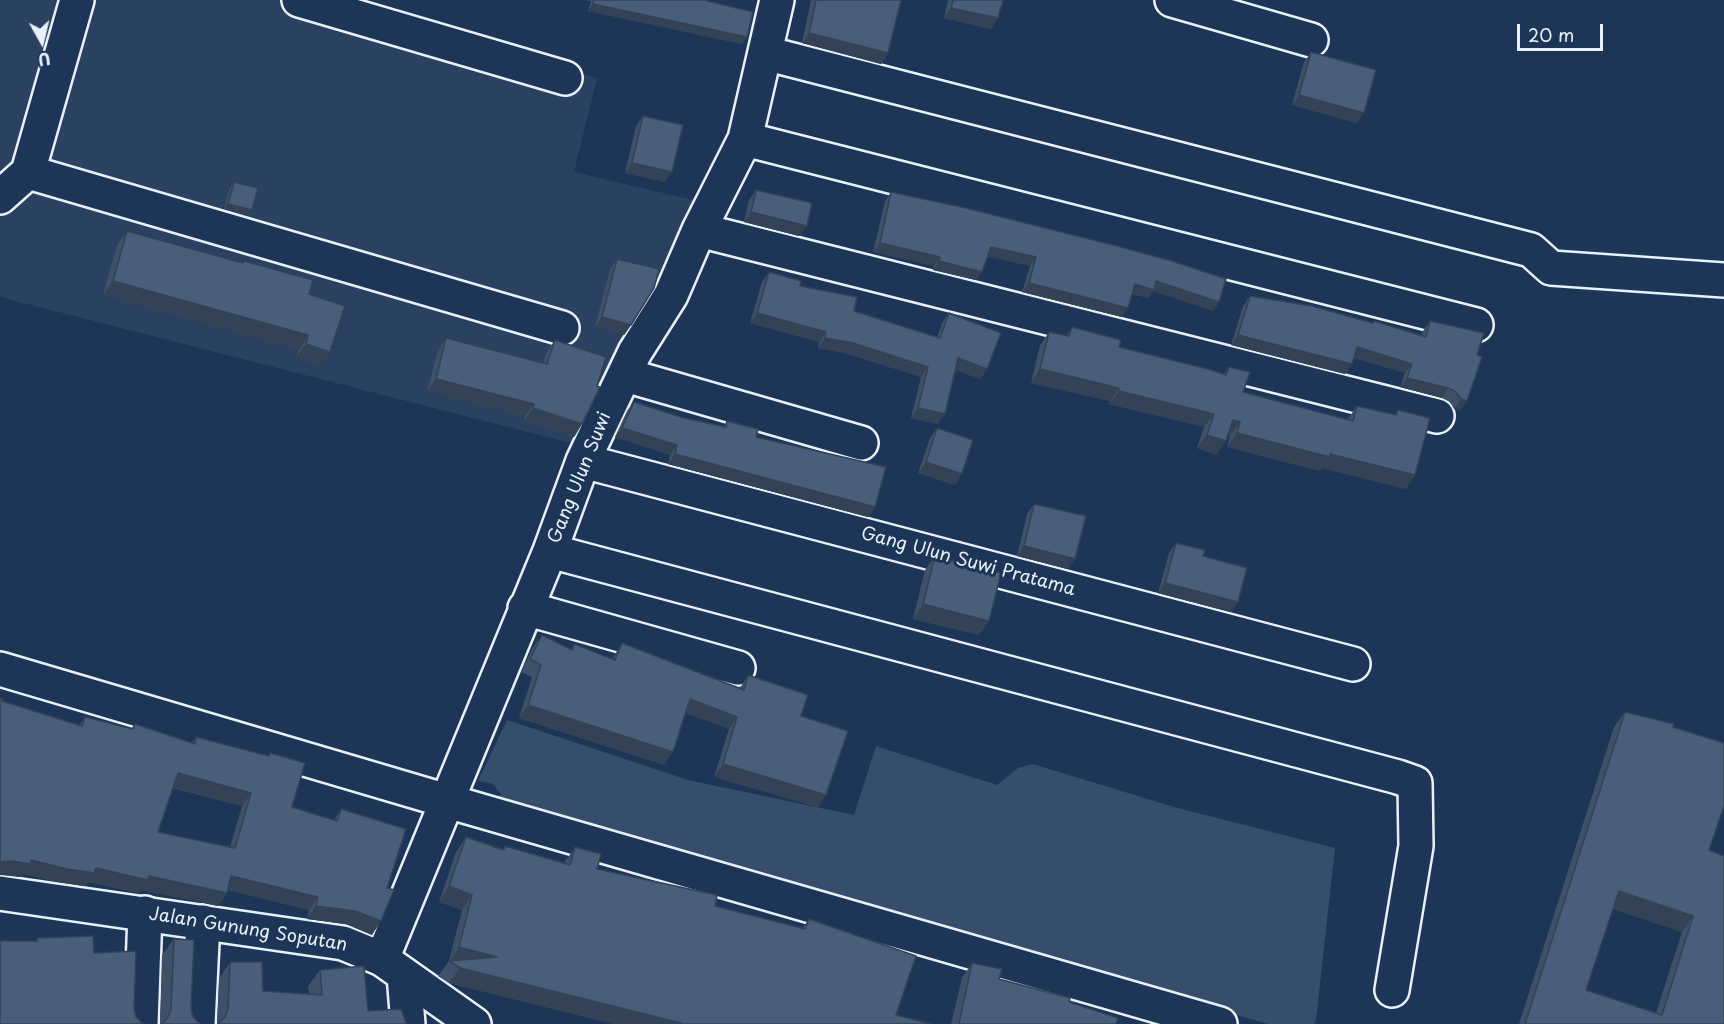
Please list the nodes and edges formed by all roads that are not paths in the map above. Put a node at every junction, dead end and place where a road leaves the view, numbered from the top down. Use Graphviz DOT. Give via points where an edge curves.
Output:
graph roads {
  1 [pos="77,0"];
  2 [pos="299,0"];
  3 [pos="777,0"];
  4 [pos="1172,0"];
  5 [pos="1311,40"];
  6 [pos="765,53"];
  7 [pos="565,78"];
  8 [pos="744,139"];
  9 [pos="28,172"];
  10 [pos="0,197"];
  11 [pos="699,230"];
  12 [pos="1724,280"];
  13 [pos="1476,325"];
  14 [pos="562,328"];
  15 [pos="625,375"];
  16 [pos="1437,416"];
  17 [pos="861,443"];
  18 [pos="584,461"];
  19 [pos="550,551"];
  20 [pos="525,608"];
  21 [pos="1353,663"];
  22 [pos="738,668"];
  23 [pos="0,669"];
  24 [pos="447,801"];
  25 [pos="0,893"];
  26 [pos="146,913"];
  27 [pos="203,922"];
  28 [pos="393,967"];
  29 [pos="1392,990"];
  30 [pos="141,1024"];
  31 [pos="198,1024"];
  32 [pos="408,1024"];
  33 [pos="474,1024"];
  34 [pos="1220,1024"];
  1 -- 9 [label="street"];
  2 -- 7 [label="street"];
  3 -- 6 [label="street, Gang Ulun Suwi"];
  4 -- 5 [label="street"];
  6 -- 8 [label="street, Gang Ulun Suwi"];
  6 -- 12 [label="street" via="1531,250 1551,268"];
  8 -- 11 [label="street, Gang Ulun Suwi"];
  8 -- 13 [label="street"];
  9 -- 10 [label="street"];
  9 -- 14 [label="street"];
  11 -- 15 [label="street, Gang Ulun Suwi" via="671,295"];
  11 -- 16 [label="street"];
  15 -- 17 [label="street"];
  15 -- 18 [label="street, Gang Ulun Suwi"];
  18 -- 19 [label="street, Gang Ulun Suwi"];
  18 -- 21 [label="street, Gang Ulun Suwi Pratama"];
  19 -- 20 [label="street, Gang Ulun Suwi"];
  19 -- 29 [label="street" via="1415,783 1416,846"];
  20 -- 22 [label="street"];
  20 -- 24 [label="street, Gang Ulun Suwi"];
  23 -- 24 [label="street"];
  24 -- 28 [label="street, Gang Ulun Suwi"];
  24 -- 34 [label="street"];
  25 -- 26 [label="street, Jalan Gunung Soputan"];
  26 -- 27 [label="street, Jalan Gunung Soputan"];
  26 -- 30 [label="street"];
  27 -- 28 [label="street, Jalan Gunung Soputan" via="343,943"];
  27 -- 31 [label="street"];
  28 -- 32 [label="street"];
  28 -- 33 [label="street, Jalan Gunung Soputan"];
}
